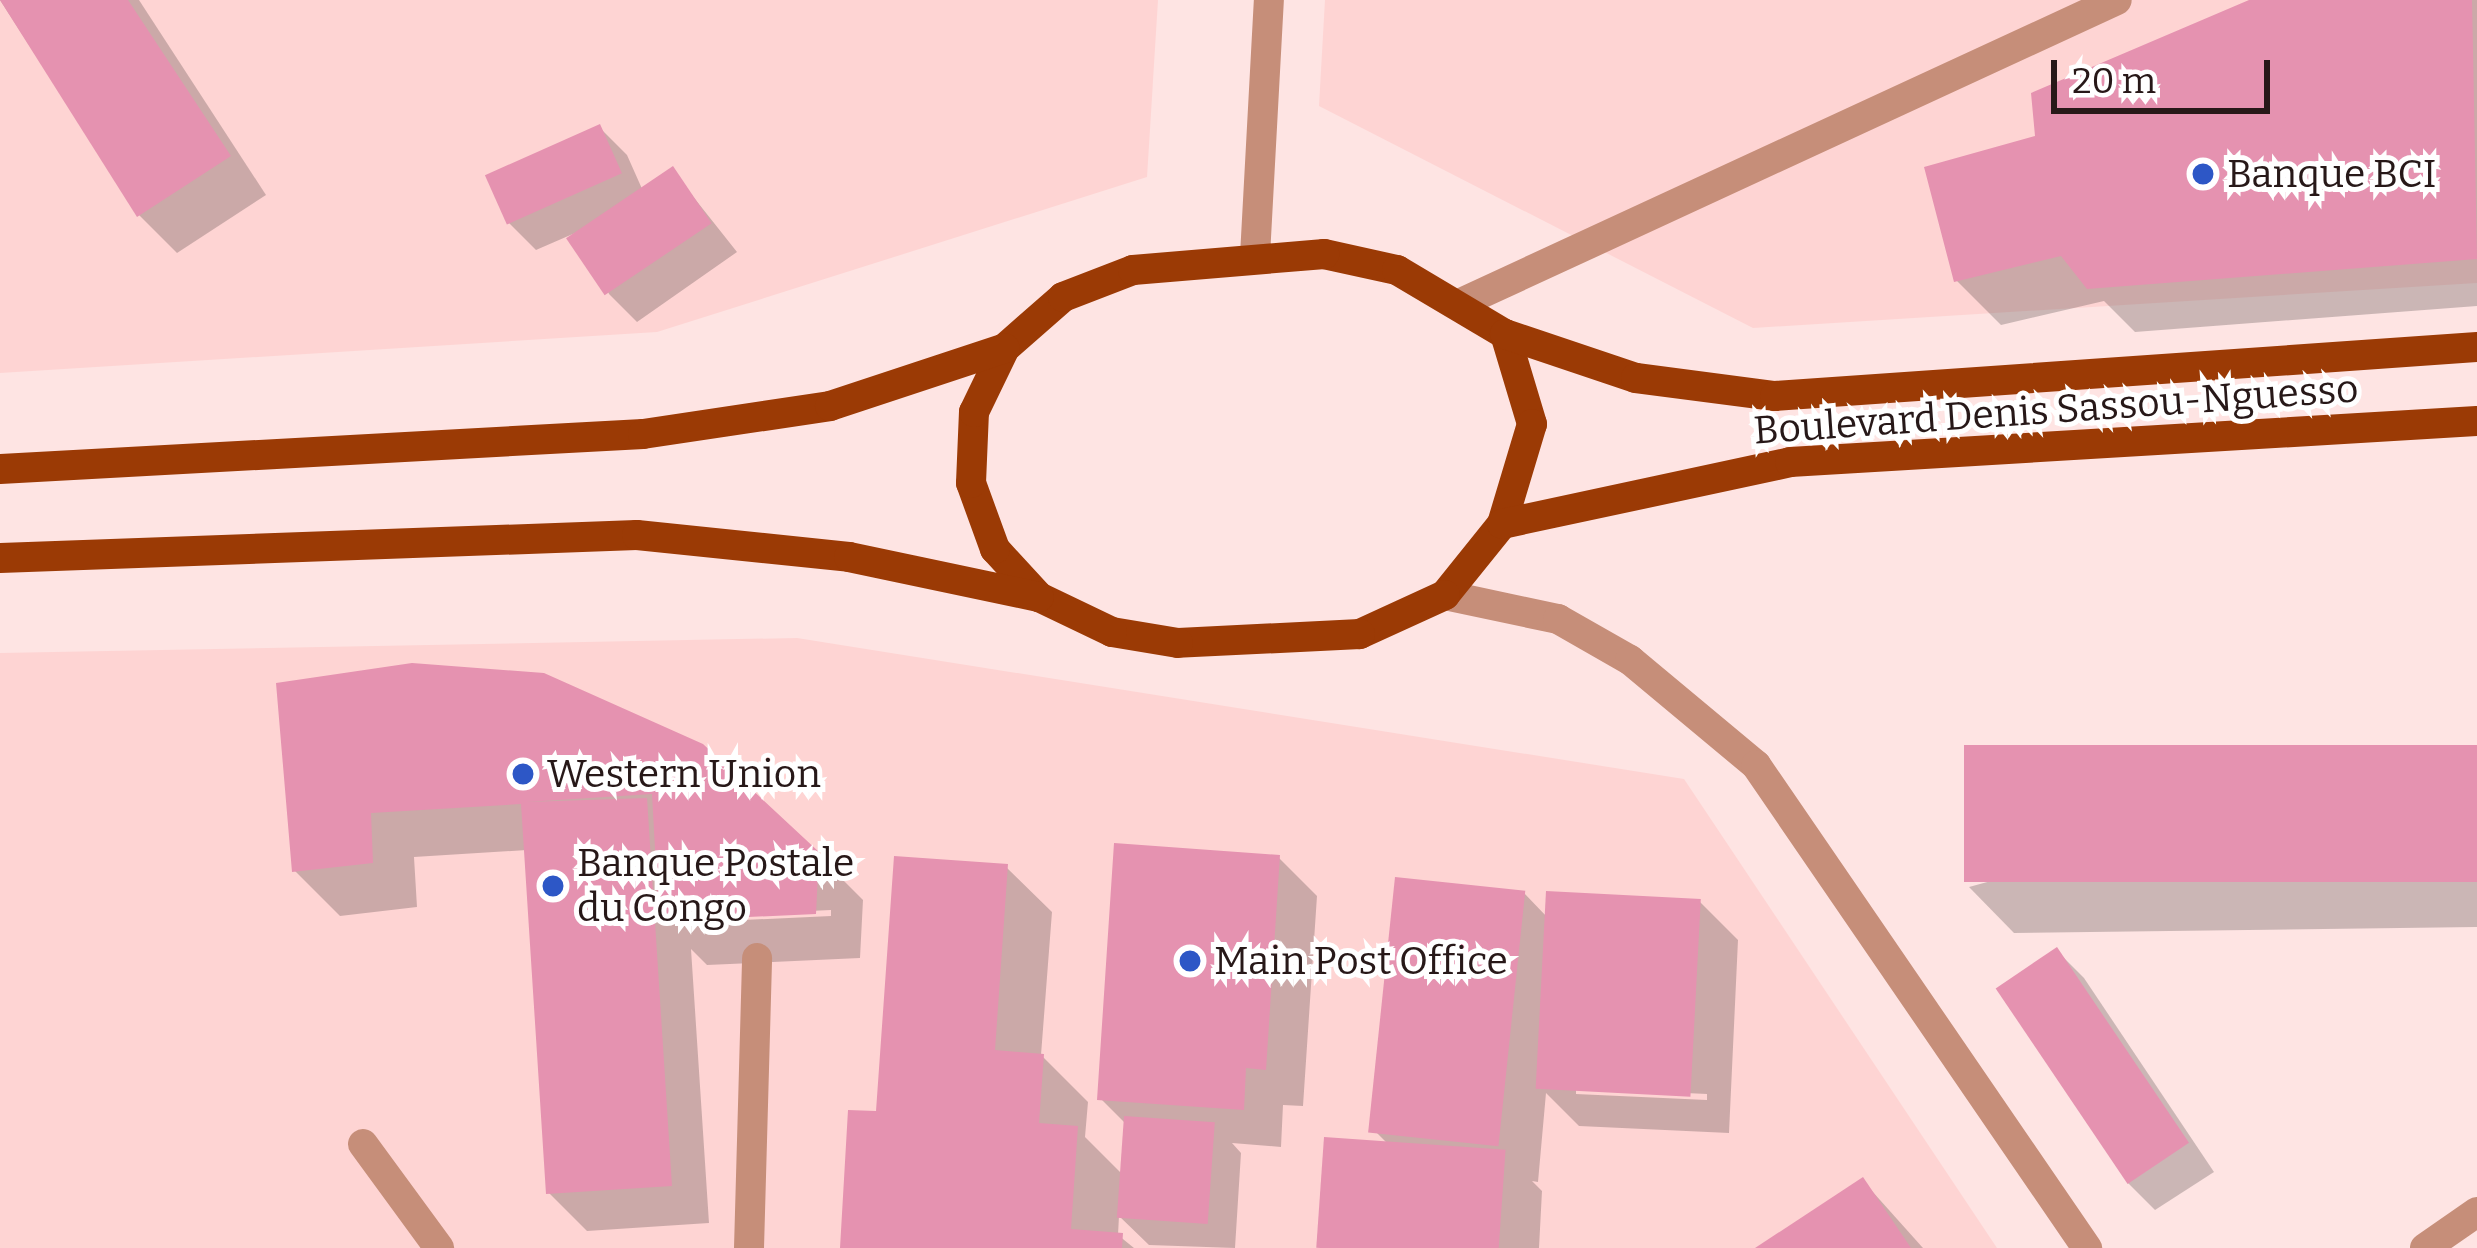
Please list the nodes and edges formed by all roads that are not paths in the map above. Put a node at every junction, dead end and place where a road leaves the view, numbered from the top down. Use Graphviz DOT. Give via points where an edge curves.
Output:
graph roads {
  1 [pos="1269,0"];
  2 [pos="2117,0"];
  3 [pos="1255,256"];
  4 [pos="1462,302"];
  5 [pos="1505,334"];
  6 [pos="2477,347"];
  7 [pos="1005,348"];
  8 [pos="2477,421"];
  9 [pos="0,469"];
  10 [pos="1502,524"];
  11 [pos="0,558"];
  12 [pos="1444,595"];
  13 [pos="1039,597"];
  14 [pos="757,958"];
  15 [pos="363,1144"];
  16 [pos="2477,1212"];
  17 [pos="439,1248"];
  18 [pos="749,1248"];
  19 [pos="2087,1248"];
  20 [pos="2425,1248"];
  1 -- 3 [label="street"];
  2 -- 4 [label="street"];
  3 -- 4 [label="main road, Boulevard Denis Sassou-Nguesso" via="1324,254 1397,270"];
  3 -- 7 [label="main road, Boulevard Denis Sassou-Nguesso" via="1133,270 1063,297"];
  4 -- 5 [label="main road, Boulevard Denis Sassou-Nguesso"];
  5 -- 6 [label="main road, Boulevard Denis Sassou-Nguesso" via="1636,379 1775,396"];
  5 -- 10 [label="main road" via="1532,424"];
  7 -- 9 [label="main road" via="830,406 643,434"];
  7 -- 13 [label="main road" via="974,412 970,483 995,549"];
  8 -- 10 [label="main road, Boulevard Denis Sassou-Nguesso" via="1790,462"];
  10 -- 12 [label="main road"];
  11 -- 13 [label="main road" via="637,536 849,556"];
  12 -- 13 [label="main road" via="1360,634 1178,643 1112,632"];
  12 -- 19 [label="street" via="1558,619 1630,660 1756,765"];
  14 -- 18 [label="street"];
  15 -- 17 [label="street"];
  16 -- 20 [label="street"];
}
